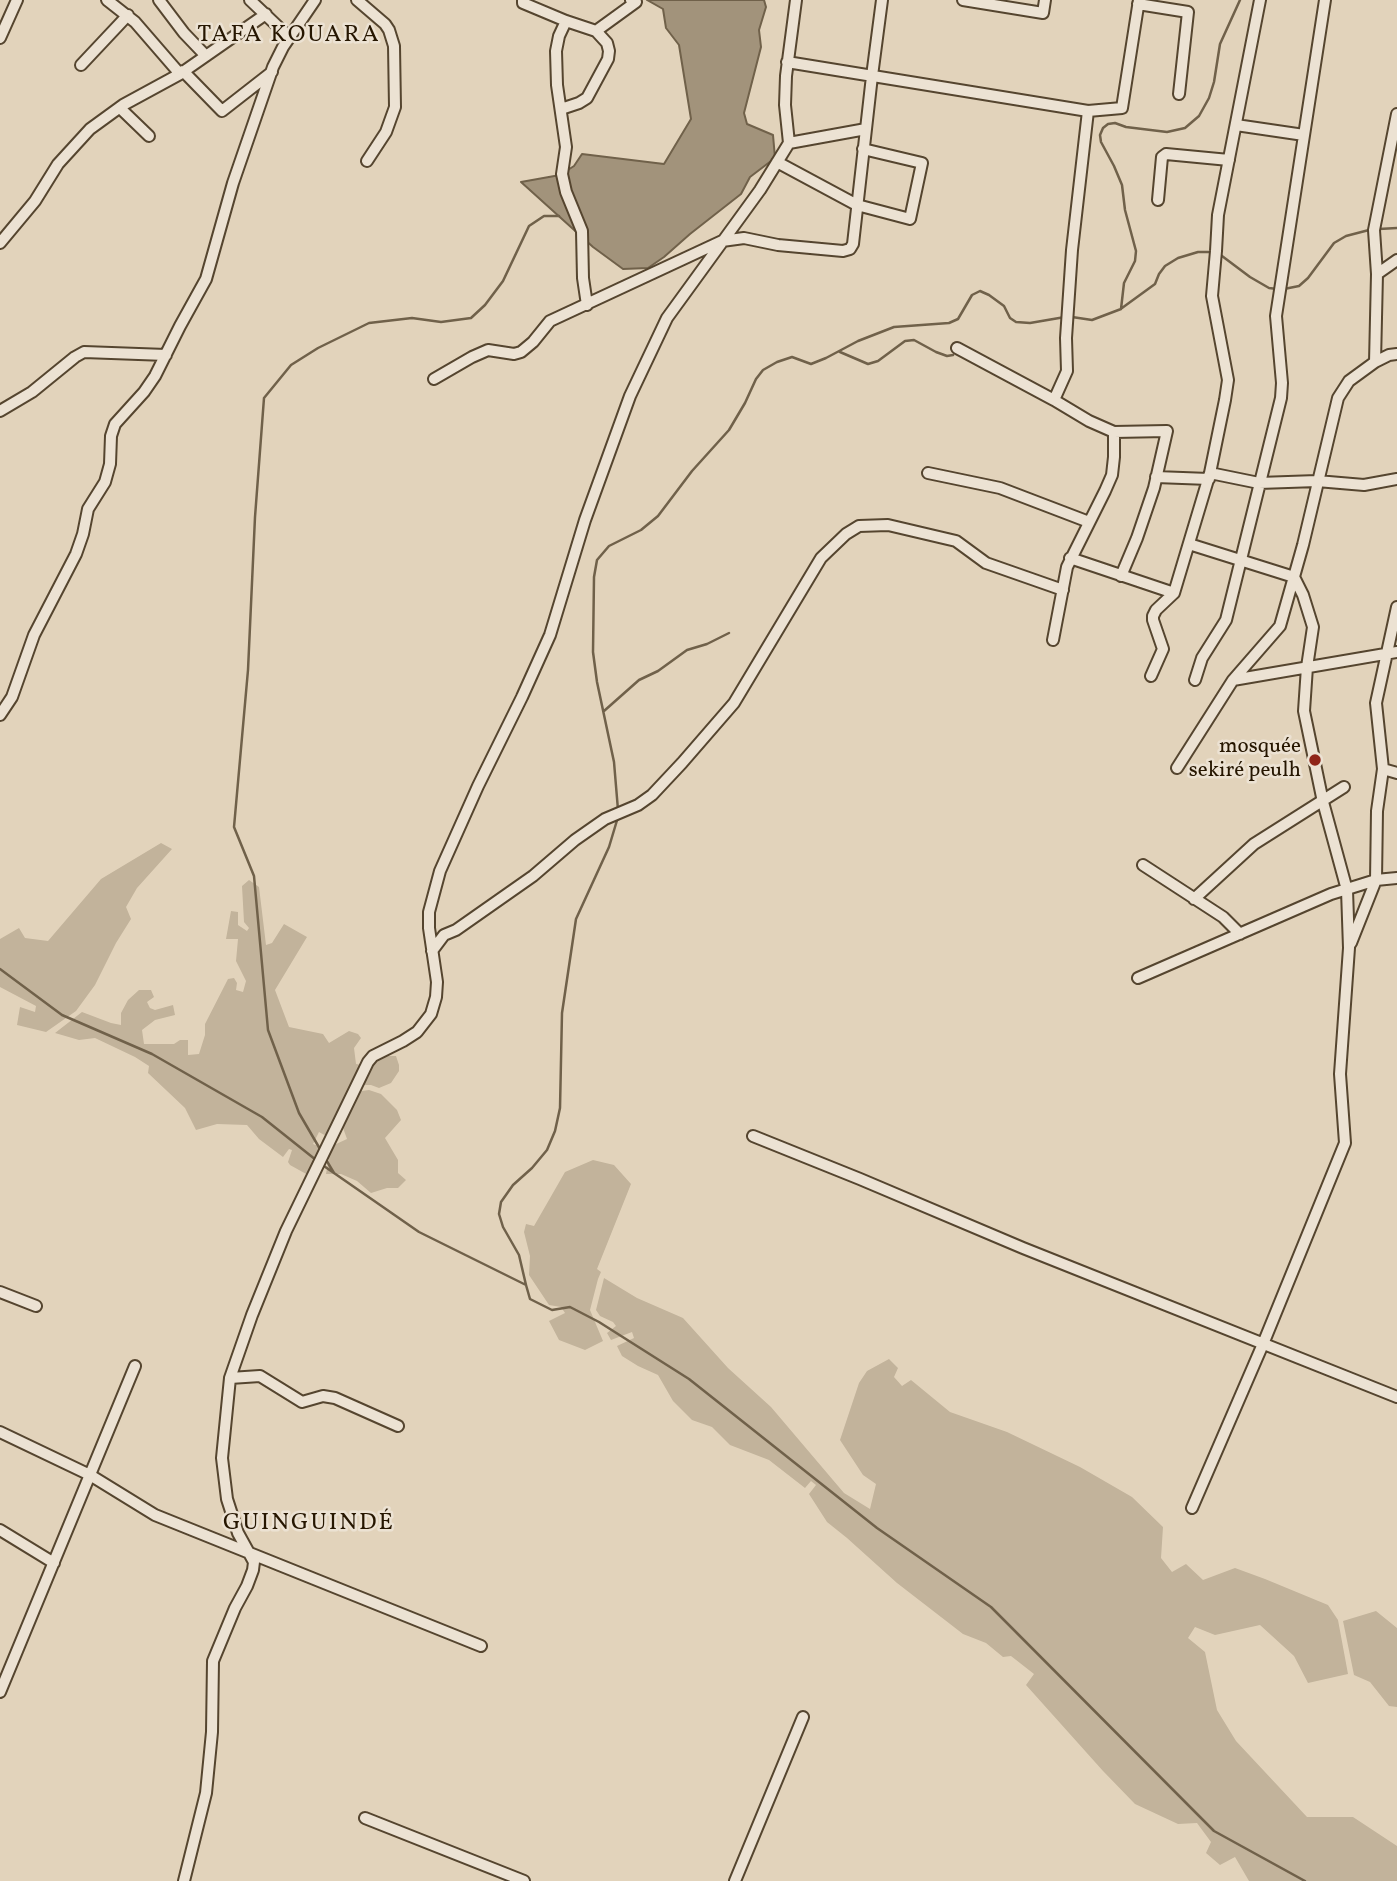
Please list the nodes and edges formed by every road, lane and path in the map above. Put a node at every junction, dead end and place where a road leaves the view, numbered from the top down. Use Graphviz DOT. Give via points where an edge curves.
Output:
graph roads {
  1 [pos="17,0"];
  2 [pos="107,0"];
  3 [pos="159,0"];
  4 [pos="250,0"];
  5 [pos="315,0"];
  6 [pos="357,0"];
  7 [pos="523,0"];
  8 [pos="631,0"];
  9 [pos="796,0"];
  10 [pos="882,0"];
  11 [pos="963,0"];
  12 [pos="1045,0"];
  13 [pos="1189,0"];
  14 [pos="1260,0"];
  15 [pos="1325,0"];
  16 [pos="1138,2"];
  17 [pos="1188,12"];
  18 [pos="265,14"];
  19 [pos="128,15"];
  20 [pos="566,21"];
  21 [pos="1,31"];
  22 [pos="596,31"];
  23 [pos="289,37"];
  24 [pos="205,56"];
  25 [pos="787,62"];
  26 [pos="81,65"];
  27 [pos="181,72"];
  28 [pos="272,72"];
  29 [pos="872,76"];
  30 [pos="1180,94"];
  31 [pos="120,107"];
  32 [pos="561,109"];
  33 [pos="1088,111"];
  34 [pos="1397,114"];
  35 [pos="1236,125"];
  36 [pos="866,129"];
  37 [pos="1304,135"];
  38 [pos="149,136"];
  39 [pos="789,144"];
  40 [pos="863,149"];
  41 [pos="1229,160"];
  42 [pos="367,162"];
  43 [pos="777,162"];
  44 [pos="1158,200"];
  45 [pos="857,205"];
  46 [pos="722,241"];
  47 [pos="0,243"];
  48 [pos="1397,261"];
  49 [pos="1377,274"];
  50 [pos="587,305"];
  51 [pos="957,348"];
  52 [pos="1397,354"];
  53 [pos="166,355"];
  54 [pos="1376,362"];
  55 [pos="434,379"];
  56 [pos="1054,400"];
  57 [pos="0,411"];
  58 [pos="1114,432"];
  59 [pos="928,473"];
  60 [pos="1209,476"];
  61 [pos="1156,477"];
  62 [pos="1397,479"];
  63 [pos="1317,481"];
  64 [pos="1259,483"];
  65 [pos="1089,522"];
  66 [pos="1189,544"];
  67 [pos="1070,558"];
  68 [pos="1241,561"];
  69 [pos="1122,576"];
  70 [pos="1294,577"];
  71 [pos="1063,590"];
  72 [pos="1174,593"];
  73 [pos="1397,607"];
  74 [pos="1053,640"];
  75 [pos="1392,652"];
  76 [pos="1307,667"];
  77 [pos="1150,676"];
  78 [pos="1195,680"];
  79 [pos="1233,680"];
  80 [pos="0,715"];
  81 [pos="1177,768"];
  82 [pos="1383,769"];
  83 [pos="1397,773"];
  84 [pos="1344,787"];
  85 [pos="1323,802"];
  86 [pos="1143,865"];
  87 [pos="1397,878"];
  88 [pos="1376,880"];
  89 [pos="1347,890"];
  90 [pos="1194,899"];
  91 [pos="1240,934"];
  92 [pos="1349,948"];
  93 [pos="432,951"];
  94 [pos="1138,978"];
  95 [pos="753,1136"];
  96 [pos="0,1292"];
  97 [pos="36,1306"];
  98 [pos="1263,1344"];
  99 [pos="135,1366"];
  100 [pos="230,1378"];
  101 [pos="1397,1397"];
  102 [pos="398,1426"];
  103 [pos="0,1432"];
  104 [pos="90,1475"];
  105 [pos="1192,1508"];
  106 [pos="0,1530"];
  107 [pos="248,1551"];
  108 [pos="54,1563"];
  109 [pos="481,1646"];
  110 [pos="0,1692"];
  111 [pos="803,1717"];
  112 [pos="365,1818"];
  113 [pos="184,1881"];
  114 [pos="524,1881"];
  115 [pos="735,1881"];
  1 -- 21 [label="street"];
  2 -- 19 [label="street"];
  3 -- 24 [label="street"];
  4 -- 18 [label="street"];
  5 -- 23 [label="street"];
  6 -- 42 [label="street" via="385,24 394,46 395,107"];
  7 -- 20 [label="street"];
  8 -- 22 [label="street" via="636,2"];
  9 -- 25 [label="street"];
  10 -- 29 [label="street"];
  11 -- 12 [label="street" via="1043,13"];
  13 -- 17 [label="street"];
  14 -- 35 [label="street"];
  15 -- 37 [label="street"];
  16 -- 17 [label="street"];
  16 -- 33 [label="street" via="1122,108"];
  17 -- 30 [label="street"];
  18 -- 23 [label="street"];
  18 -- 24 [label="street"];
  19 -- 26 [label="street"];
  19 -- 27 [label="street"];
  20 -- 22 [label="street"];
  20 -- 32 [label="street" via="556,51"];
  22 -- 32 [label="street" via="607,43 608,59 587,98"];
  23 -- 28 [label="street"];
  24 -- 27 [label="street"];
  25 -- 29 [label="street"];
  25 -- 39 [label="street"];
  27 -- 28 [label="street" via="222,111"];
  27 -- 31 [label="street"];
  28 -- 53 [label="street" via="206,279"];
  29 -- 33 [label="street"];
  29 -- 36 [label="street"];
  31 -- 38 [label="street"];
  31 -- 47 [label="street" via="90,129 58,164"];
  32 -- 50 [label="street" via="562,174 582,231"];
  33 -- 56 [label="street" via="1072,250 1067,371"];
  34 -- 49 [label="street" via="1374,230"];
  35 -- 37 [label="street"];
  35 -- 41 [label="street"];
  36 -- 39 [label="street"];
  36 -- 40 [label="street"];
  37 -- 64 [label="street" via="1276,316 1282,383"];
  39 -- 43 [label="street"];
  40 -- 45 [label="street"];
  40 -- 45 [label="street" via="922,163 910,219"];
  41 -- 44 [label="street" via="1166,154"];
  41 -- 60 [label="street" via="1217,215 1212,296 1227,387"];
  43 -- 45 [label="street"];
  43 -- 46 [label="street"];
  45 -- 46 [label="street" via="847,251 744,238"];
  46 -- 50 [label="street"];
  46 -- 93 [label="street" via="667,318 630,396 550,635 440,871 429,912"];
  48 -- 49 [label="street"];
  49 -- 54 [label="street"];
  50 -- 55 [label="street" via="550,321 521,352 488,350"];
  51 -- 56 [label="street"];
  52 -- 54 [label="street"];
  53 -- 57 [label="street" via="84,352"];
  53 -- 80 [label="street" via="144,392 115,424 105,482"];
  54 -- 63 [label="street" via="1349,381 1338,398"];
  56 -- 58 [label="street"];
  58 -- 61 [label="street" via="1167,431"];
  58 -- 65 [label="street" via="1112,475"];
  59 -- 65 [label="street" via="1000,488"];
  60 -- 61 [label="street"];
  60 -- 64 [label="street"];
  60 -- 66 [label="street"];
  61 -- 69 [label="street"];
  62 -- 63 [label="street" via="1364,485"];
  63 -- 64 [label="street"];
  63 -- 70 [label="street"];
  64 -- 68 [label="street"];
  65 -- 67 [label="street"];
  66 -- 68 [label="street"];
  66 -- 72 [label="street"];
  67 -- 69 [label="street"];
  67 -- 71 [label="street"];
  68 -- 70 [label="street"];
  68 -- 78 [label="street" via="1226,620 1202,657"];
  69 -- 72 [label="street"];
  70 -- 76 [label="street" via="1314,627"];
  70 -- 79 [label="street" via="1280,626"];
  71 -- 74 [label="street"];
  71 -- 93 [label="street" via="986,563 956,541 888,525 859,526 821,558 734,703 652,795 575,840 533,877 444,935"];
  72 -- 77 [label="street" via="1153,616 1163,649"];
  73 -- 75 [label="street"];
  75 -- 76 [label="street"];
  75 -- 82 [label="street" via="1376,704"];
  76 -- 79 [label="street"];
  76 -- 85 [label="street" via="1304,711"];
  79 -- 81 [label="street"];
  82 -- 83 [label="street"];
  82 -- 88 [label="street"];
  84 -- 85 [label="street"];
  85 -- 89 [label="street"];
  85 -- 90 [label="street" via="1254,844"];
  86 -- 90 [label="street"];
  87 -- 88 [label="street"];
  88 -- 89 [label="street"];
  88 -- 92 [label="street"];
  89 -- 91 [label="street"];
  89 -- 92 [label="street"];
  90 -- 91 [label="street"];
  91 -- 94 [label="street"];
  92 -- 98 [label="street" via="1340,1074 1345,1143"];
  93 -- 100 [label="street" via="437,982 431,1014 417,1032 368,1062 286,1231"];
  95 -- 98 [label="street"];
  96 -- 97 [label="street"];
  98 -- 101 [label="street"];
  98 -- 105 [label="street"];
  99 -- 104 [label="street"];
  100 -- 102 [label="street" via="260,1376 302,1402 335,1398"];
  100 -- 107 [label="street" via="222,1458 227,1499"];
  103 -- 104 [label="street"];
  104 -- 107 [label="street" via="155,1515"];
  104 -- 108 [label="street"];
  106 -- 108 [label="street"];
  107 -- 109 [label="street"];
  107 -- 113 [label="street" via="253,1570 213,1661 206,1793"];
  108 -- 110 [label="street"];
  111 -- 115 [label="street"];
  112 -- 114 [label="street"];
}
